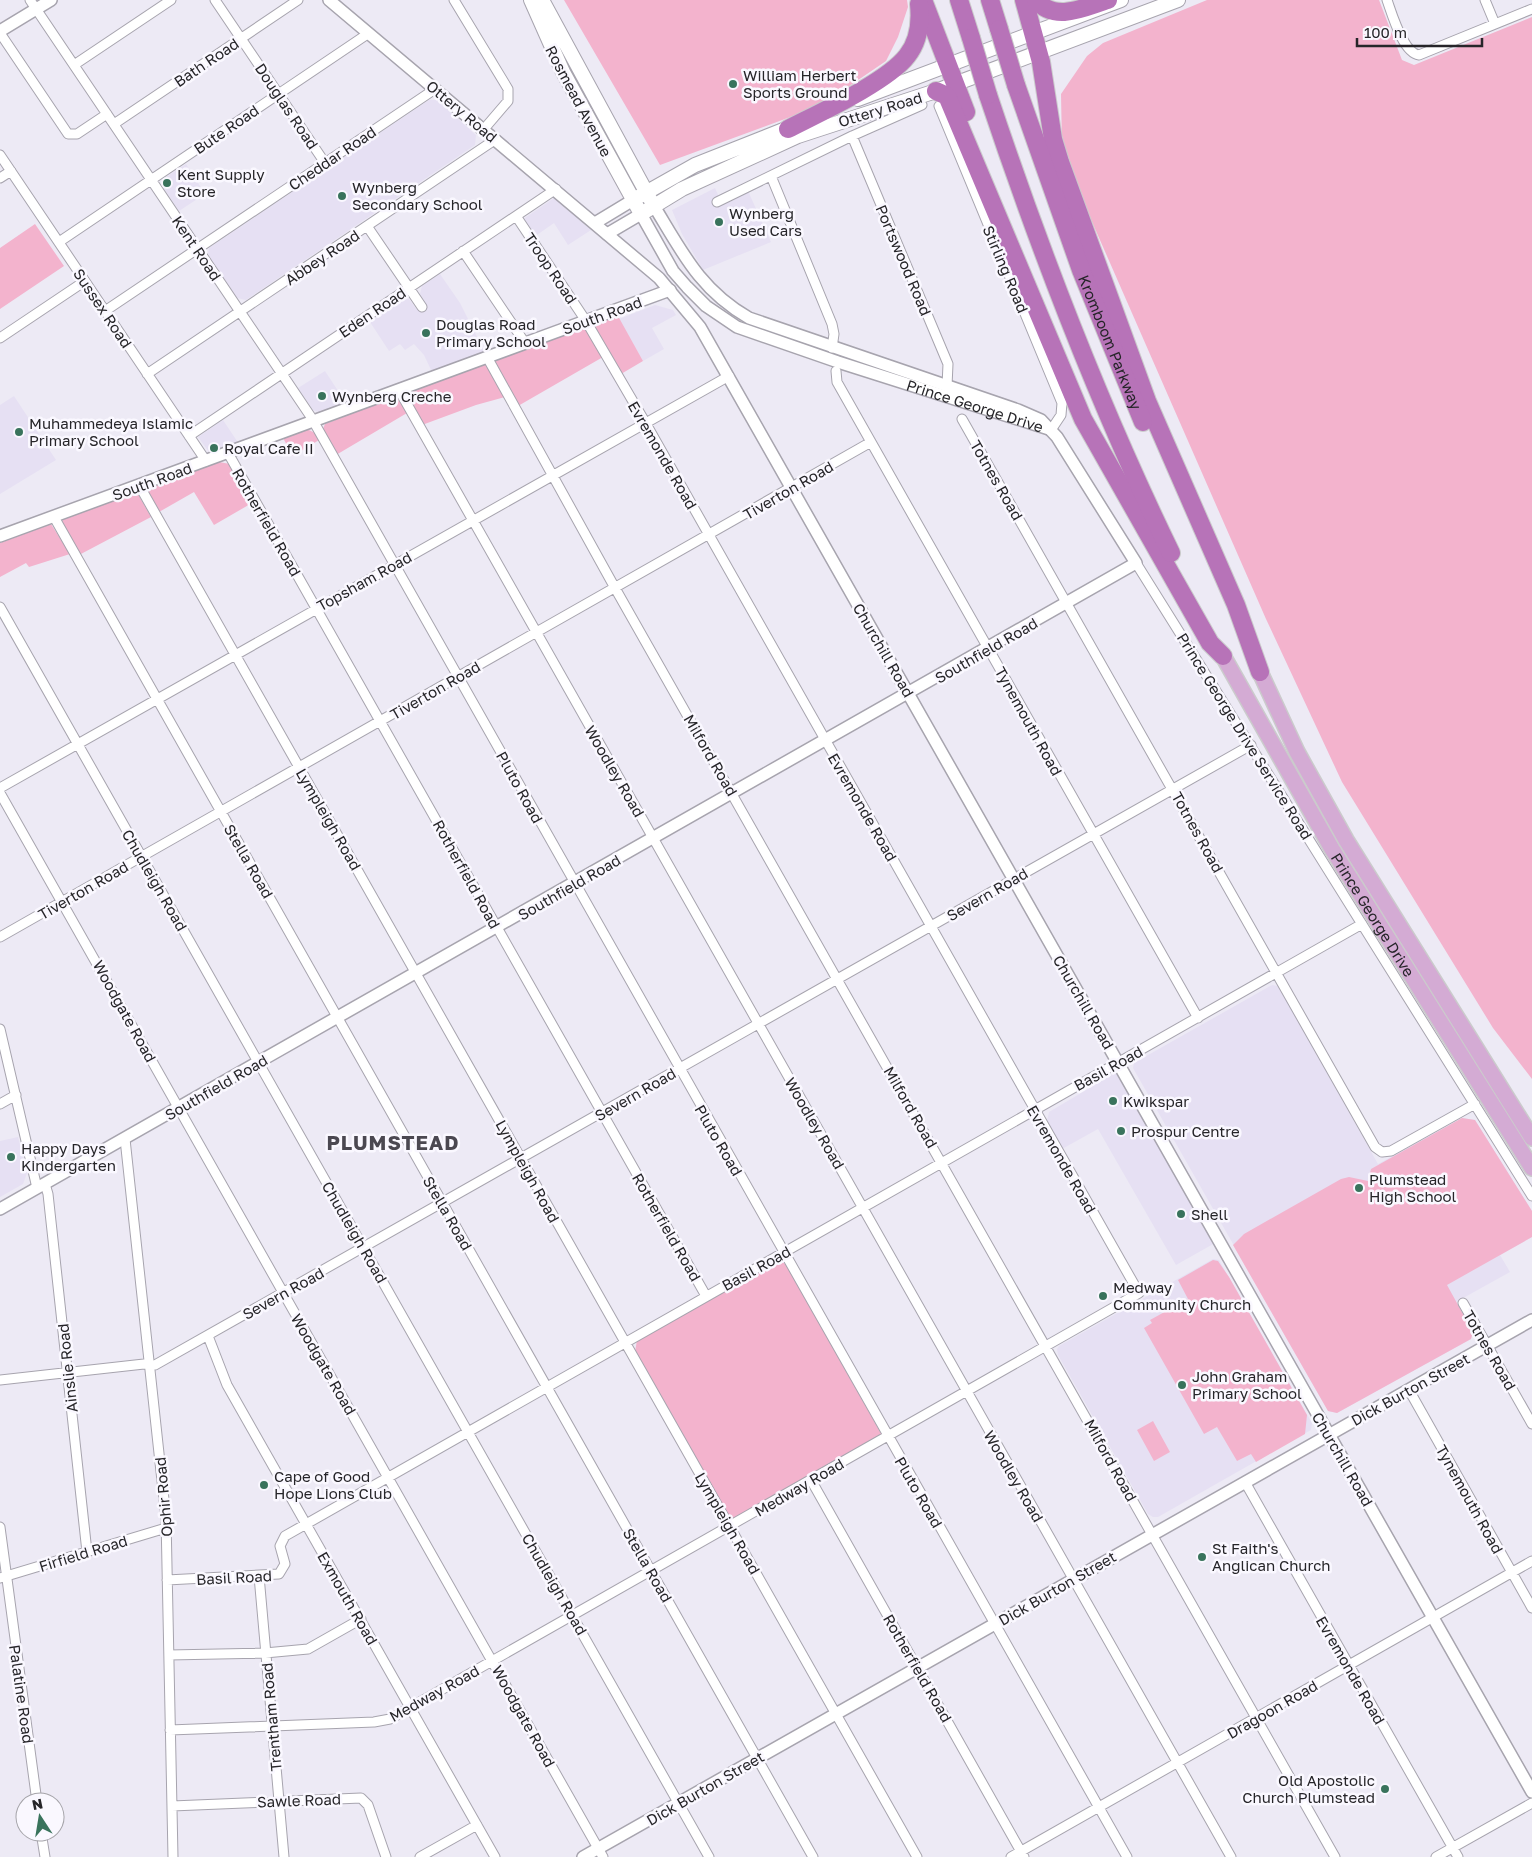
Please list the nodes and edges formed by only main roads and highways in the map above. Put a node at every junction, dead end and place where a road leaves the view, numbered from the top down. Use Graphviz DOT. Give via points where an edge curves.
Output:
graph roads {
  1 [pos="531,0"];
  2 [pos="542,0"];
  3 [pos="918,0"];
  4 [pos="923,0"];
  5 [pos="959,0"];
  6 [pos="990,0"];
  7 [pos="1024,0"];
  8 [pos="1036,0"];
  9 [pos="1108,0"];
  10 [pos="1121,0"];
  11 [pos="1178,0"];
  12 [pos="1032,32"];
  13 [pos="1038,53"];
  14 [pos="947,64"];
  15 [pos="956,84"];
  16 [pos="938,99"];
  17 [pos="788,129"];
  18 [pos="646,192"];
  19 [pos="633,200"];
  20 [pos="654,206"];
  21 [pos="641,214"];
  22 [pos="1006,233"];
  23 [pos="1223,656"];
  24 [pos="1260,672"];
  25 [pos="1532,1138"];
  26 [pos="1532,1168"];
  1 -- 19 [label="main road, Rosmead Avenue" via="550,47"];
  2 -- 18 [label="main road, Rosmead Avenue"];
  3 -- 17 [label="highway" via="918,35 902,61 859,91"];
  4 -- 14 [label="highway"];
  5 -- 23 [label="highway, Kromboom Parkway, bridge" via="1039,244 1090,373 1158,526"];
  6 -- 24 [label="highway, Kromboom Parkway, bridge" via="1067,233 1124,377 1183,512"];
  7 -- 12 [label="highway"];
  8 -- 9 [label="highway" via="1049,10 1068,12"];
  10 -- 12 [label="main road, Ottery Road"];
  11 -- 13 [label="main road, Ottery Road"];
  12 -- 13 [label="highway"];
  12 -- 14 [label="main road, Ottery Road"];
  13 -- 15 [label="main road, Ottery Road"];
  13 -- 24 [label="highway" via="1053,139 1082,225 1147,401 1236,605"];
  14 -- 15 [label="highway"];
  14 -- 17 [label="main road, Ottery Road"];
  15 -- 16 [label="main road, Ottery Road"];
  15 -- 22 [label="highway" via="1002,213"];
  16 -- 20 [label="main road, Ottery Road" via="798,136 682,189"];
  16 -- 22 [label="highway" via="947,96"];
  17 -- 18 [label="main road, Ottery Road" via="695,166"];
  18 -- 19 [label="main road, Ottery Road"];
  18 -- 20 [label="main road, Rosmead Avenue"];
  19 -- 21 [label="main road, Rosmead Avenue"];
  20 -- 21 [label="main road, Ottery Road"];
  22 -- 23 [label="highway" via="1083,419 1210,643"];
  23 -- 26 [label="main road, Prince George Drive" via="1332,849"];
  24 -- 25 [label="main road, Prince George Drive" via="1297,752 1346,840"];
}
